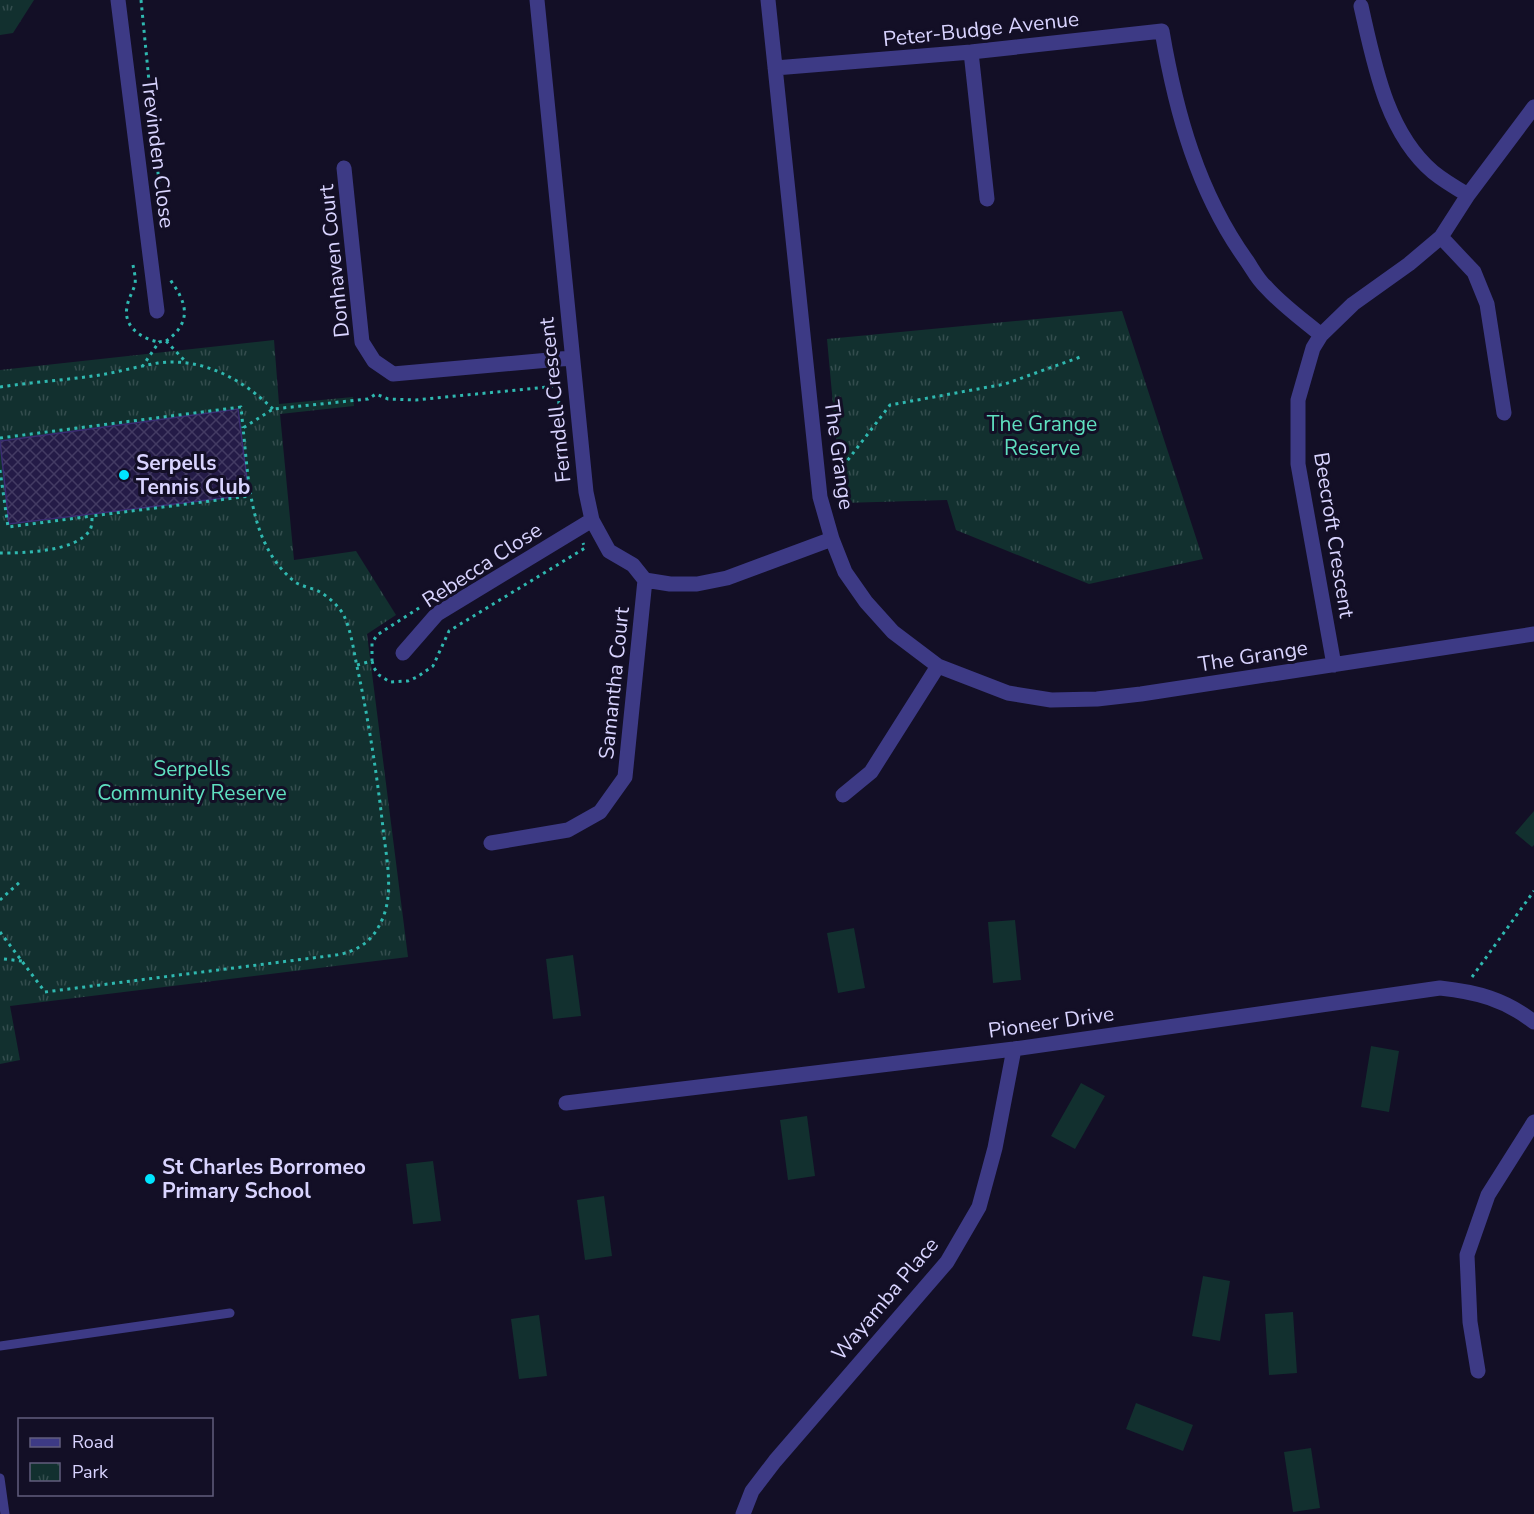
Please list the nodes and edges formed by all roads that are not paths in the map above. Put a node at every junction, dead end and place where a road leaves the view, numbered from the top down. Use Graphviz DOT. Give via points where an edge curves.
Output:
graph roads {
  1 [pos="118,0"];
  2 [pos="537,0"];
  3 [pos="768,0"];
  4 [pos="1361,6"];
  5 [pos="971,52"];
  6 [pos="775,68"];
  7 [pos="1534,107"];
  8 [pos="344,168"];
  9 [pos="1468,195"];
  10 [pos="987,199"];
  11 [pos="1442,237"];
  12 [pos="157,311"];
  13 [pos="1321,335"];
  14 [pos="571,358"];
  15 [pos="1504,413"];
  16 [pos="592,520"];
  17 [pos="832,539"];
  18 [pos="645,580"];
  19 [pos="1534,634"];
  20 [pos="403,653"];
  21 [pos="1334,665"];
  22 [pos="938,666"];
  23 [pos="843,795"];
  24 [pos="491,843"];
  25 [pos="1534,1022"];
  26 [pos="1014,1049"];
  27 [pos="566,1103"];
  28 [pos="1534,1122"];
  29 [pos="230,1312"];
  30 [pos="0,1346"];
  31 [pos="1478,1371"];
  32 [pos="0,1478"];
  33 [pos="5,1514"];
  34 [pos="743,1514"];
  1 -- 12 [label="street, Trevinden Close"];
  2 -- 14 [label="street, Ferndell Crescent"];
  3 -- 6 [label="street, The Grange"];
  4 -- 9 [label="street" via="1377,74 1410,146 1433,171"];
  5 -- 6 [label="street, Peter-Budge Avenue"];
  5 -- 10 [label="street"];
  5 -- 13 [label="street, Peter-Budge Avenue" via="1162,31 1172,86 1207,194 1265,287"];
  6 -- 17 [label="street, The Grange" via="820,497"];
  7 -- 9 [label="street, Beecroft Crescent"];
  8 -- 14 [label="street, Donhaven Court" via="362,342 374,361 393,374"];
  9 -- 11 [label="street, Beecroft Crescent"];
  11 -- 13 [label="street, Beecroft Crescent" via="1353,304"];
  11 -- 15 [label="street" via="1474,272 1487,304"];
  13 -- 21 [label="street, Beecroft Crescent" via="1313,348 1298,400 1298,464"];
  14 -- 16 [label="street, Ferndell Crescent"];
  16 -- 18 [label="street, Ferndell Crescent" via="609,552 633,565"];
  16 -- 20 [label="street, Rebecca Close" via="436,614"];
  17 -- 18 [label="street" via="727,578 697,584"];
  17 -- 22 [label="street, The Grange" via="845,572 866,602 893,632"];
  18 -- 24 [label="street, Samantha Court" via="625,777 600,812 568,830"];
  19 -- 21 [label="street, The Grange"];
  21 -- 22 [label="street, The Grange" via="1141,694 1051,700 1008,693"];
  22 -- 23 [label="street" via="871,772"];
  25 -- 26 [label="street, Pioneer Drive" via="1493,997 1440,988"];
  26 -- 27 [label="street, Pioneer Drive"];
  26 -- 34 [label="street, Wayamba Place" via="979,1207 947,1262 775,1461 752,1491"];
  28 -- 31 [label="street" via="1488,1195 1467,1255 1470,1322"];
  29 -- 30 [label="lane"];
  32 -- 33 [label="lane"];
}
